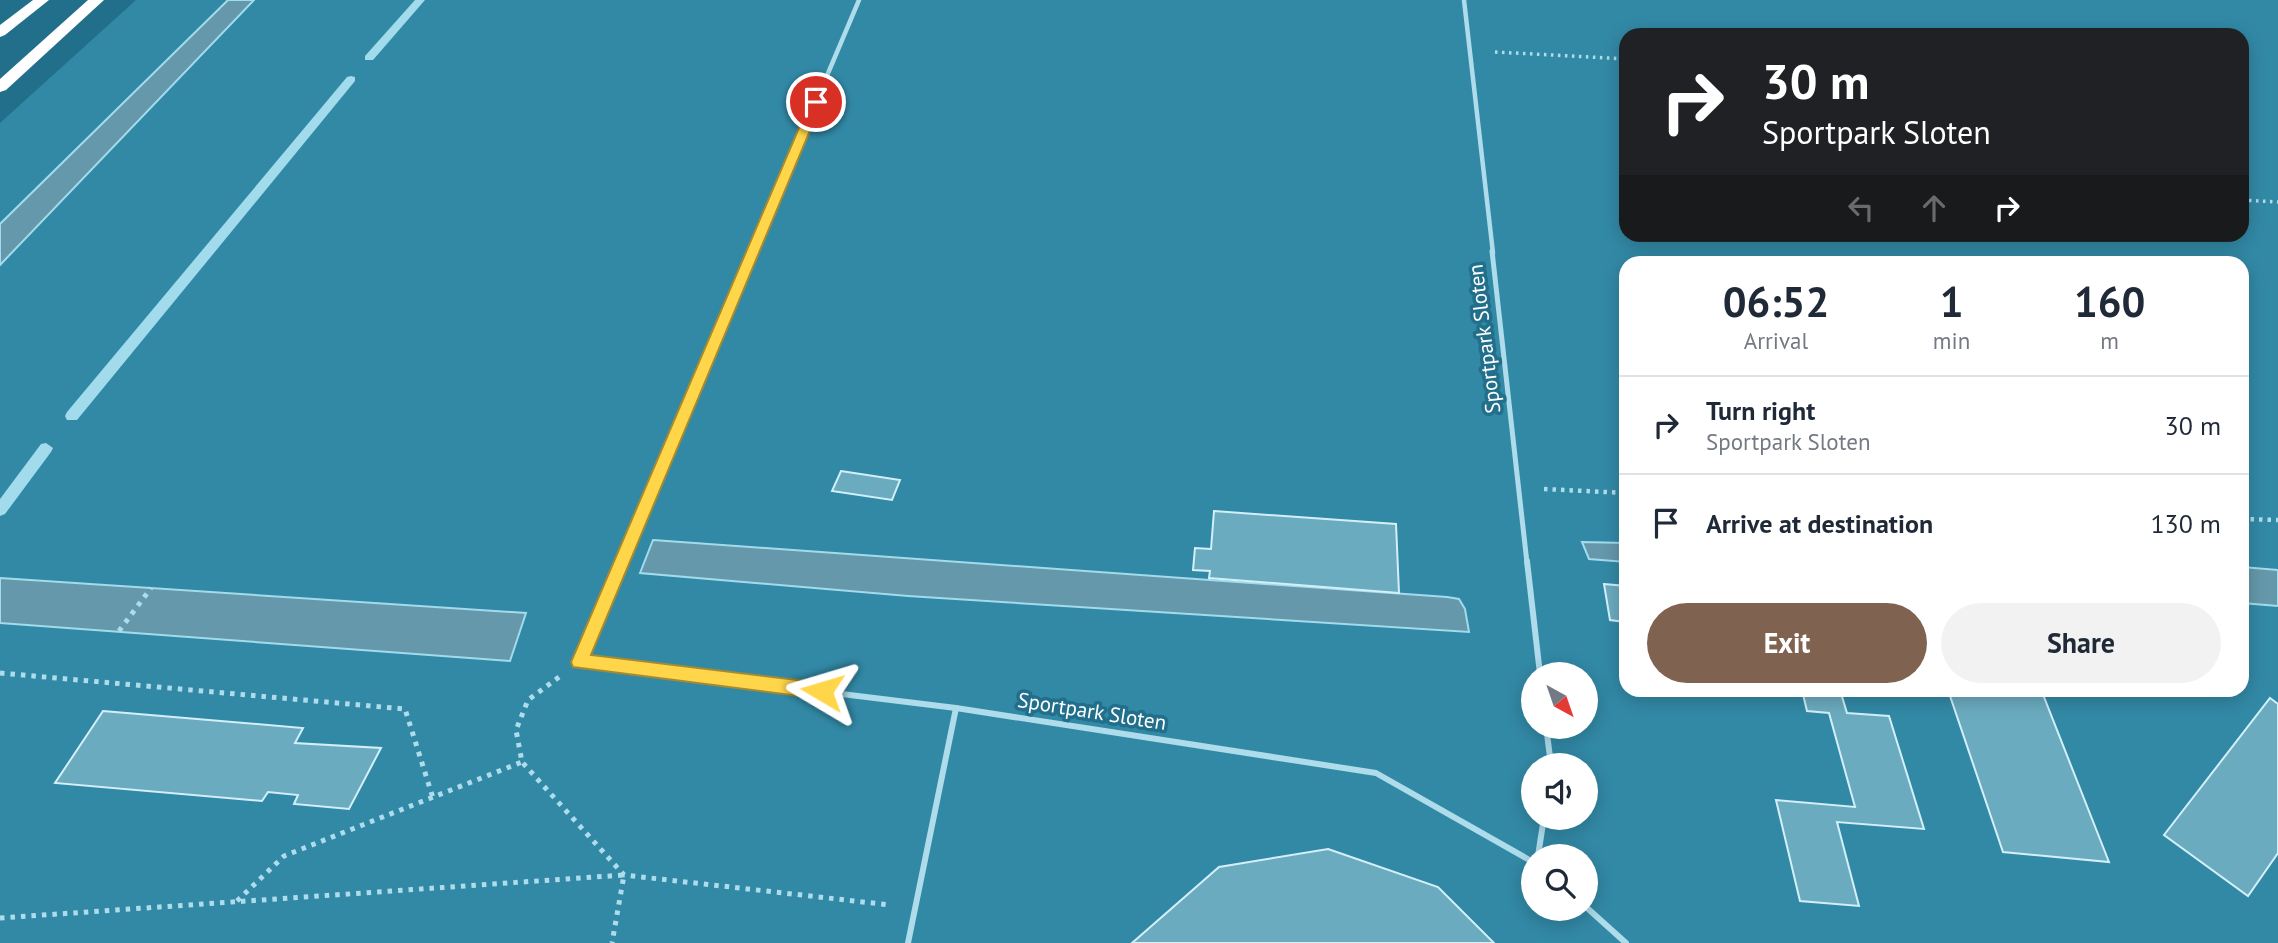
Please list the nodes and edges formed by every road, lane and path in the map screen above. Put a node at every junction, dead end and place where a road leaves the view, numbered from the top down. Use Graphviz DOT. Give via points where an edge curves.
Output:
graph roads {
  1 [pos="42,0"];
  2 [pos="97,0"];
  3 [pos="859,0"];
  4 [pos="1464,0"];
  5 [pos="0,32"];
  6 [pos="1469,50"];
  7 [pos="1619,59"];
  8 [pos="0,87"];
  9 [pos="2249,200"];
  10 [pos="2278,202"];
  11 [pos="1519,488"];
  12 [pos="1619,493"];
  13 [pos="2249,519"];
  14 [pos="2278,520"];
  15 [pos="151,588"];
  16 [pos="120,631"];
  17 [pos="580,662"];
  18 [pos="1539,662"];
  19 [pos="0,673"];
  20 [pos="956,708"];
  21 [pos="523,762"];
  22 [pos="433,797"];
  23 [pos="1521,855"];
  24 [pos="624,875"];
  25 [pos="236,902"];
  26 [pos="916,908"];
  27 [pos="0,918"];
  28 [pos="1598,918"];
  29 [pos="612,943"];
  30 [pos="908,943"];
  31 [pos="1626,943"];
  1 -- 5 [label="highway"];
  2 -- 8 [label="highway"];
  3 -- 17 [label="lane"];
  4 -- 6 [label="lane, Sportpark Sloten"];
  6 -- 7 [label="path"];
  6 -- 11 [label="lane, Sportpark Sloten"];
  9 -- 10 [label="path"];
  11 -- 12 [label="path"];
  11 -- 18 [label="lane, Sportpark Sloten"];
  13 -- 14 [label="path"];
  15 -- 16 [label="path"];
  17 -- 20 [label="lane, Sportpark Sloten"];
  17 -- 21 [label="path" via="528,700 516,730"];
  19 -- 22 [label="path" via="405,709"];
  20 -- 23 [label="lane, Sportpark Sloten" via="1376,773"];
  20 -- 26 [label="lane"];
  21 -- 22 [label="path"];
  21 -- 24 [label="path"];
  22 -- 25 [label="path" via="284,856"];
  24 -- 25 [label="path"];
  24 -- 26 [label="path"];
  24 -- 29 [label="path"];
  25 -- 27 [label="path"];
  26 -- 30 [label="lane"];
  28 -- 31 [label="lane"];
}
